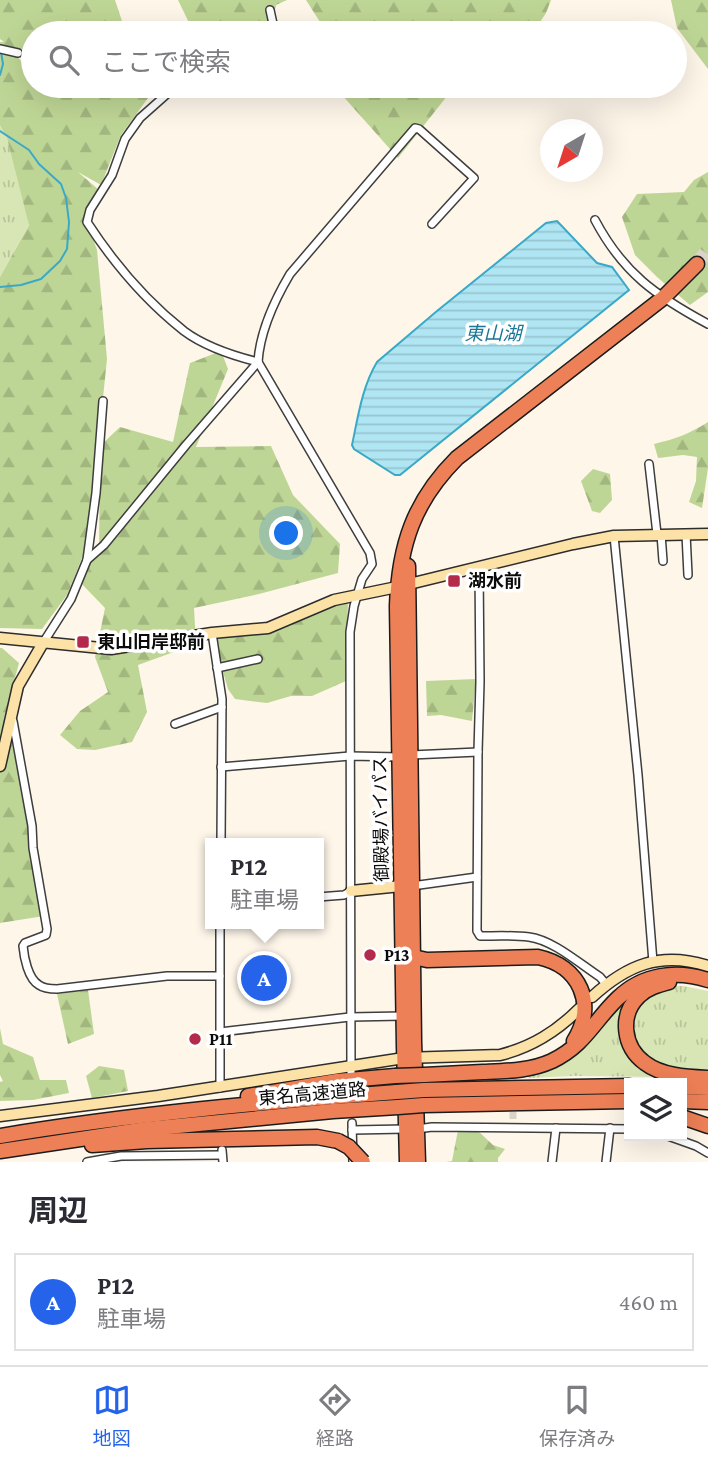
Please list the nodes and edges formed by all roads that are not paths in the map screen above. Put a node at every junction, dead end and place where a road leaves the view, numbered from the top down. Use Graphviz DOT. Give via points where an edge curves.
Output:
graph roads {
  1 [pos="270,10"];
  2 [pos="272,21"];
  3 [pos="0,49"];
  4 [pos="18,53"];
  5 [pos="162,98"];
  6 [pos="595,220"];
  7 [pos="432,224"];
  8 [pos="697,264"];
  9 [pos="663,298"];
  10 [pos="708,324"];
  11 [pos="258,362"];
  12 [pos="103,401"];
  13 [pos="649,464"];
  14 [pos="659,534"];
  15 [pos="685,534"];
  16 [pos="708,534"];
  17 [pos="614,536"];
  18 [pos="87,560"];
  19 [pos="663,561"];
  20 [pos="479,567"];
  21 [pos="688,575"];
  22 [pos="402,586"];
  23 [pos="357,595"];
  24 [pos="212,633"];
  25 [pos="0,638"];
  26 [pos="43,643"];
  27 [pos="258,659"];
  28 [pos="217,667"];
  29 [pos="222,707"];
  30 [pos="11,712"];
  31 [pos="175,724"];
  32 [pos="478,752"];
  33 [pos="350,756"];
  34 [pos="405,756"];
  35 [pos="0,766"];
  36 [pos="221,767"];
  37 [pos="221,838"];
  38 [pos="477,877"];
  39 [pos="407,886"];
  40 [pos="351,891"];
  41 [pos="324,897"];
  42 [pos="220,929"];
  43 [pos="415,955"];
  44 [pos="653,962"];
  45 [pos="708,966"];
  46 [pos="220,976"];
  47 [pos="708,980"];
  48 [pos="606,984"];
  49 [pos="708,987"];
  50 [pos="592,997"];
  51 [pos="579,1009"];
  52 [pos="403,1016"];
  53 [pos="350,1017"];
  54 [pos="220,1032"];
  55 [pos="561,1055"];
  56 [pos="410,1058"];
  57 [pos="351,1069"];
  58 [pos="708,1078"];
  59 [pos="424,1082"];
  60 [pos="624,1086"];
  61 [pos="687,1087"];
  62 [pos="708,1088"];
  63 [pos="220,1089"];
  64 [pos="398,1099"];
  65 [pos="624,1101"];
  66 [pos="687,1101"];
  67 [pos="708,1102"];
  68 [pos="474,1103"];
  69 [pos="624,1110"];
  70 [pos="145,1115"];
  71 [pos="0,1116"];
  72 [pos="687,1119"];
  73 [pos="708,1126"];
  74 [pos="556,1128"];
  75 [pos="610,1128"];
  76 [pos="412,1129"];
  77 [pos="624,1129"];
  78 [pos="0,1136"];
  79 [pos="680,1141"];
  80 [pos="0,1152"];
  81 [pos="708,1153"];
  82 [pos="222,1156"];
  83 [pos="87,1162"];
  84 [pos="353,1162"];
  85 [pos="363,1162"];
  86 [pos="407,1162"];
  87 [pos="418,1162"];
  88 [pos="552,1162"];
  89 [pos="606,1162"];
  1 -- 2 [label="street"];
  3 -- 4 [label="street"];
  5 -- 11 [label="street" via="125,139 87,222 145,295 185,332 226,354"];
  6 -- 9 [label="street" via="622,262"];
  7 -- 11 [label="street" via="474,178 415,128 290,274 276,298"];
  8 -- 9 [label="highway, 御殿場バイパス"];
  9 -- 10 [label="street"];
  9 -- 22 [label="highway, 御殿場バイパス" via="446,469 421,509"];
  11 -- 18 [label="street"];
  11 -- 23 [label="street" via="370,553 372,564"];
  12 -- 18 [label="street"];
  13 -- 14 [label="street"];
  14 -- 15 [label="street"];
  14 -- 17 [label="street"];
  14 -- 19 [label="street"];
  15 -- 16 [label="street"];
  15 -- 21 [label="street"];
  17 -- 20 [label="street"];
  17 -- 44 [label="street"];
  18 -- 26 [label="street" via="71,599"];
  20 -- 22 [label="street"];
  20 -- 32 [label="street"];
  22 -- 23 [label="street"];
  22 -- 34 [label="highway, 御殿場バイパス"];
  23 -- 24 [label="street" via="268,628"];
  23 -- 33 [label="street" via="349,632"];
  24 -- 26 [label="street" via="110,649"];
  24 -- 28 [label="street"];
  25 -- 26 [label="street"];
  26 -- 30 [label="street" via="18,686"];
  27 -- 28 [label="street"];
  28 -- 29 [label="street"];
  29 -- 31 [label="street"];
  29 -- 36 [label="street"];
  30 -- 35 [label="street"];
  30 -- 46 [label="street" via="47,929 46,935 23,946 35,982 57,989 167,976"];
  32 -- 34 [label="street"];
  32 -- 38 [label="street"];
  33 -- 34 [label="street"];
  33 -- 36 [label="street"];
  33 -- 40 [label="street"];
  34 -- 39 [label="highway, 御殿場バイパス"];
  36 -- 37 [label="street"];
  38 -- 39 [label="street"];
  38 -- 48 [label="street" via="480,936 541,940"];
  39 -- 40 [label="street"];
  39 -- 43 [label="highway, 御殿場バイパス"];
  40 -- 41 [label="street"];
  40 -- 53 [label="street"];
  42 -- 46 [label="street"];
  43 -- 52 [label="highway, 御殿場バイパス"];
  43 -- 55 [label="highway" via="538,957 562,965 582,990 584,1011 579,1034"];
  43 -- 56 [label="highway, 御殿場バイパス"];
  44 -- 45 [label="street"];
  44 -- 48 [label="street"];
  46 -- 54 [label="street"];
  47 -- 55 [label="highway" via="675,974 643,981 617,999 578,1044"];
  48 -- 50 [label="street"];
  49 -- 58 [label="highway" via="679,982 653,987 633,1003 625,1030 634,1052 651,1067"];
  51 -- 56 [label="street" via="552,1033 514,1056"];
  52 -- 53 [label="street"];
  52 -- 56 [label="highway, 御殿場バイパス"];
  53 -- 54 [label="street"];
  53 -- 57 [label="street"];
  54 -- 63 [label="street"];
  55 -- 59 [label="highway" via="523,1070"];
  56 -- 57 [label="street"];
  56 -- 76 [label="highway, 御殿場バイパス"];
  57 -- 63 [label="street"];
  59 -- 60 [label="highway, 東名高速道路"];
  59 -- 64 [label="highway, 東名高速道路, bridge"];
  59 -- 70 [label="highway, bridge" via="396,1076 337,1081"];
  61 -- 62 [label="highway"];
  63 -- 71 [label="street"];
  64 -- 68 [label="highway, 東名高速道路, bridge" via="424,1105"];
  64 -- 70 [label="highway, 東名高速道路"];
  64 -- 80 [label="highway, 東名高速道路"];
  65 -- 68 [label="highway, 東名高速道路"];
  66 -- 67 [label="highway"];
  68 -- 69 [label="highway" via="487,1109"];
  70 -- 78 [label="highway, 東名高速道路"];
  72 -- 73 [label="highway"];
  74 -- 75 [label="street"];
  74 -- 76 [label="street" via="513,1123"];
  74 -- 88 [label="street"];
  75 -- 77 [label="street"];
  75 -- 89 [label="street"];
  76 -- 84 [label="street" via="352,1126"];
  76 -- 86 [label="highway, 御殿場バイパス"];
  76 -- 87 [label="highway, 御殿場バイパス"];
  79 -- 81 [label="street"];
  80 -- 85 [label="highway, bridge" via="147,1141 317,1137 338,1141"];
  82 -- 83 [label="street" via="121,1156"];
}
